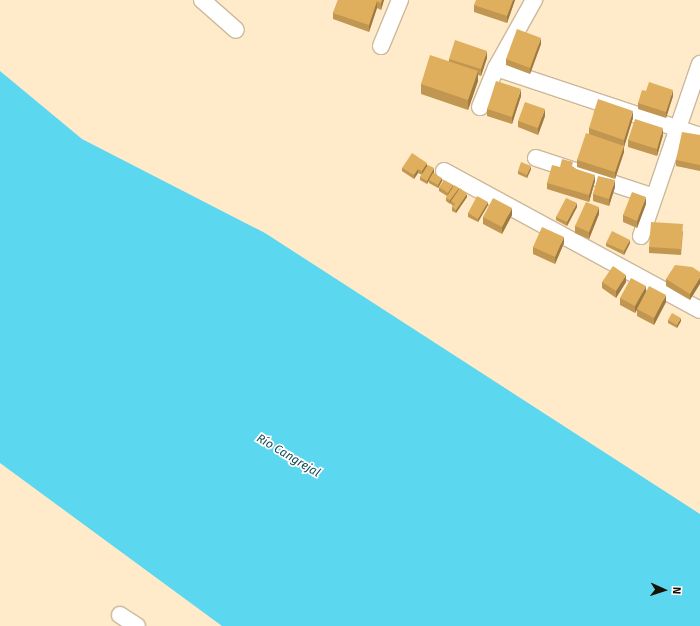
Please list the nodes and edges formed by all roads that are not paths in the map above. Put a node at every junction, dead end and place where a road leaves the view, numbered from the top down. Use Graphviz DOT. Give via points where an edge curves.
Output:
graph roads {
  1 [pos="202,0"];
  2 [pos="400,0"];
  3 [pos="534,0"];
  4 [pos="236,30"];
  5 [pos="381,46"];
  6 [pos="700,64"];
  7 [pos="496,68"];
  8 [pos="480,107"];
  9 [pos="678,129"];
  10 [pos="700,136"];
  11 [pos="536,158"];
  12 [pos="444,171"];
  13 [pos="654,197"];
  14 [pos="641,236"];
  15 [pos="699,308"];
  16 [pos="120,615"];
  17 [pos="137,626"];
  1 -- 4 [label="street"];
  2 -- 5 [label="street"];
  3 -- 7 [label="street"];
  6 -- 9 [label="street"];
  7 -- 8 [label="street"];
  7 -- 9 [label="street"];
  9 -- 10 [label="street"];
  9 -- 13 [label="street"];
  11 -- 13 [label="street"];
  12 -- 15 [label="street"];
  13 -- 14 [label="street"];
  16 -- 17 [label="street"];
}
